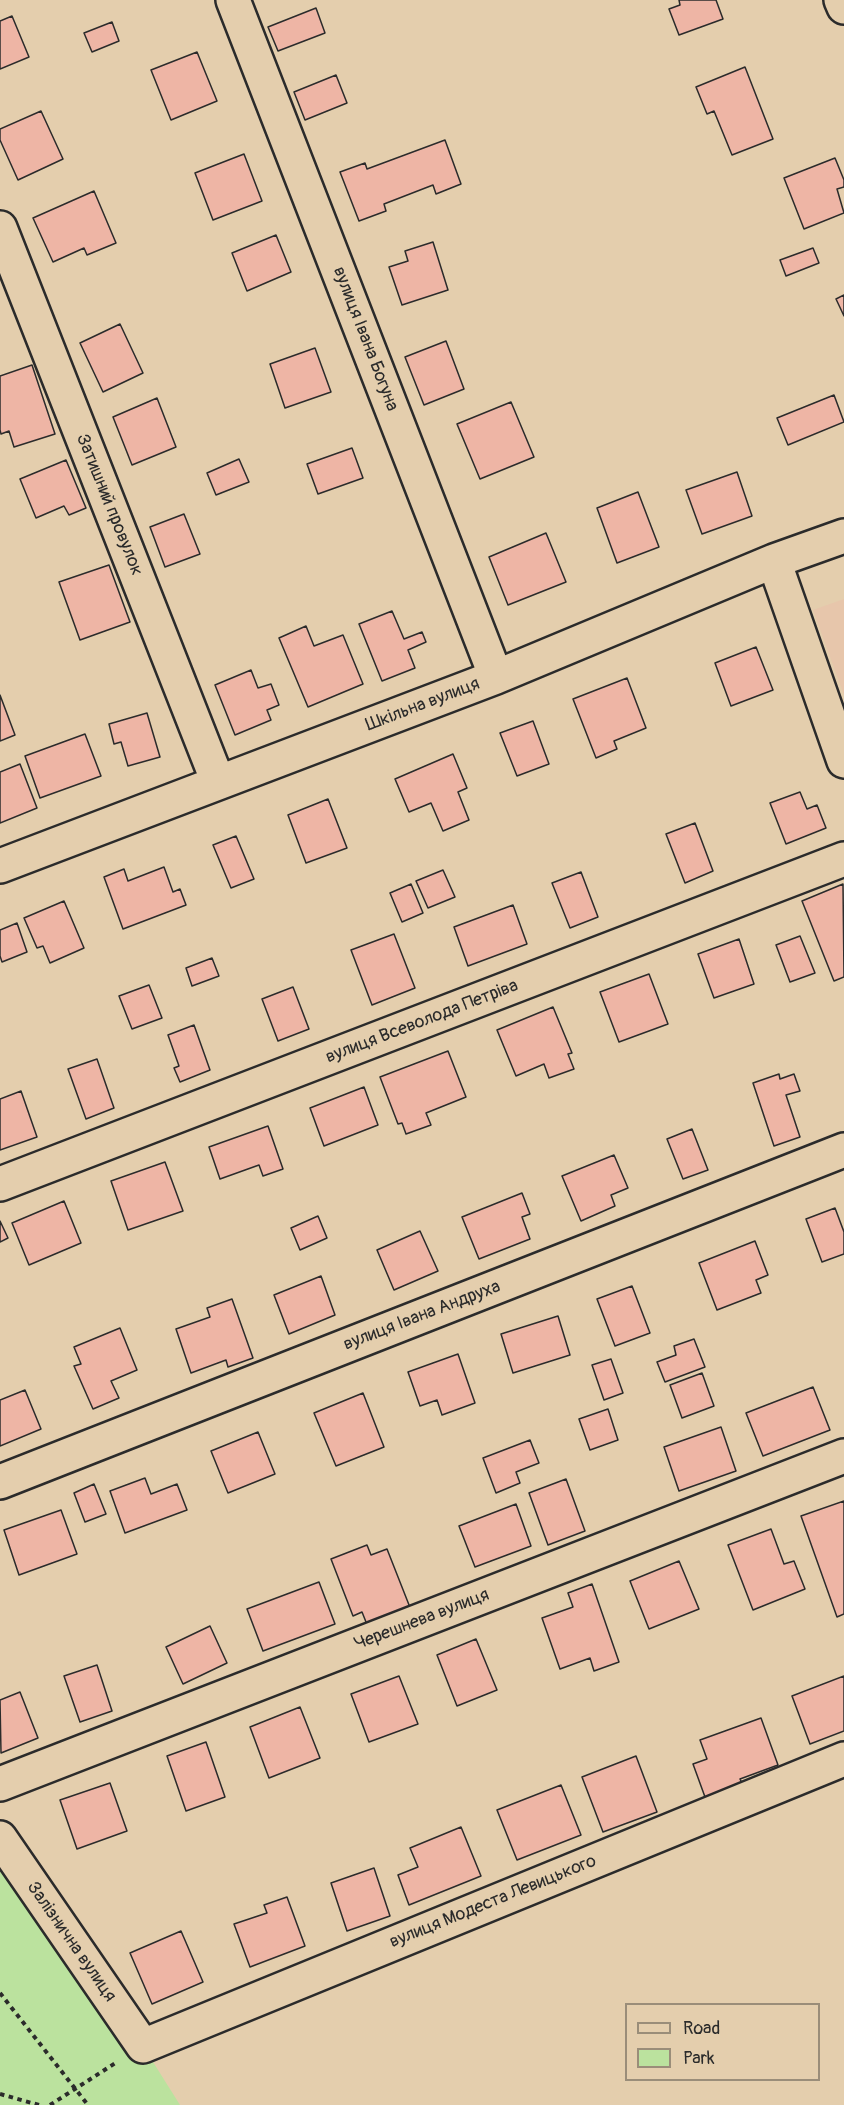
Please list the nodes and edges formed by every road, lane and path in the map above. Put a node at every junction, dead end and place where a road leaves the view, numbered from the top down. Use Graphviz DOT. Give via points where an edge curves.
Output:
graph roads {
  1 [pos="233,0"];
  2 [pos="841,0"];
  3 [pos="844,7"];
  4 [pos="0,228"];
  5 [pos="844,536"];
  6 [pos="774,561"];
  7 [pos="496,677"];
  8 [pos="844,761"];
  9 [pos="218,782"];
  10 [pos="844,859"];
  11 [pos="0,866"];
  12 [pos="844,1150"];
  13 [pos="0,1184"];
  14 [pos="844,1456"];
  15 [pos="0,1482"];
  16 [pos="844,1759"];
  17 [pos="0,1784"];
  18 [pos="0,1838"];
  19 [pos="0,1993"];
  20 [pos="143,2046"];
  21 [pos="75,2086"];
  22 [pos="0,2094"];
  23 [pos="39,2105"];
  24 [pos="50,2105"];
  25 [pos="88,2105"];
  1 -- 7 [label="street, вулиця Івана Богуна"];
  2 -- 3 [label="street"];
  4 -- 9 [label="street, Затишний провулок"];
  5 -- 6 [label="street, Шкільна вулиця"];
  6 -- 7 [label="street, Шкільна вулиця"];
  6 -- 8 [label="street"];
  7 -- 9 [label="street, Шкільна вулиця"];
  9 -- 11 [label="street, Шкільна вулиця"];
  10 -- 13 [label="street, вулиця Всеволода Петріва"];
  12 -- 15 [label="street, вулиця Івана Андруха"];
  14 -- 17 [label="street, Черешнева вулиця"];
  16 -- 20 [label="street, вулиця Модеста Левицького"];
  18 -- 20 [label="street, Залізнична вулиця"];
  19 -- 21 [label="path"];
  20 -- 21 [label="path"];
  21 -- 24 [label="path"];
  21 -- 25 [label="path"];
  22 -- 23 [label="path"];
}
